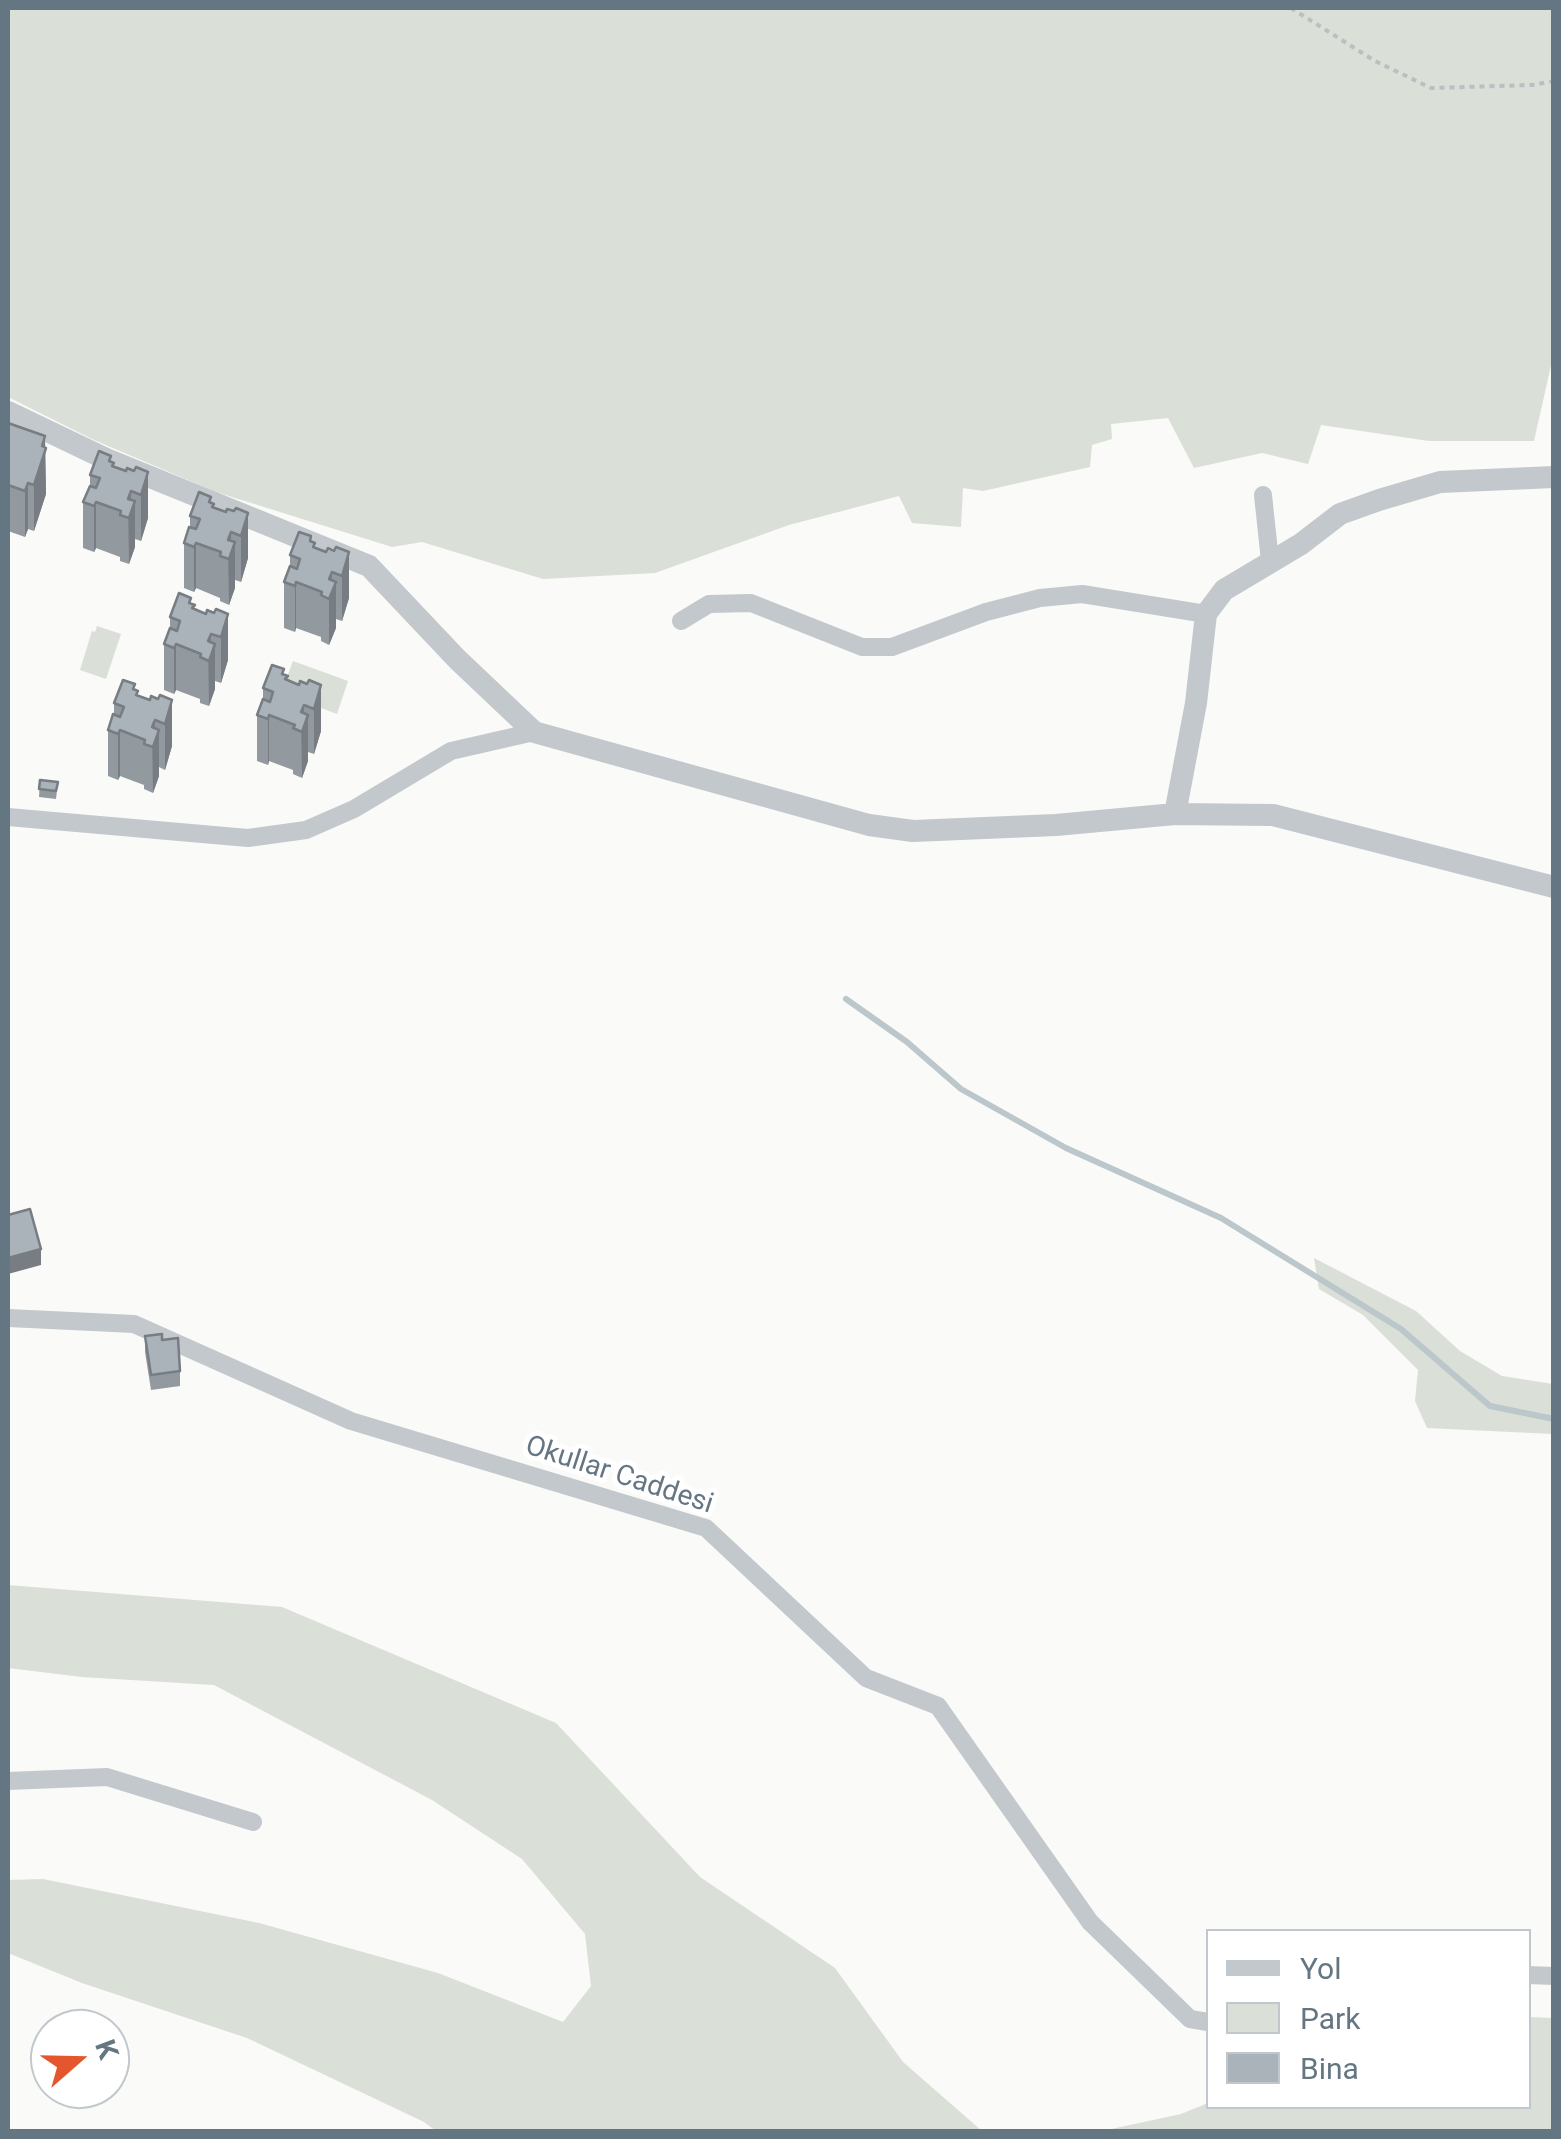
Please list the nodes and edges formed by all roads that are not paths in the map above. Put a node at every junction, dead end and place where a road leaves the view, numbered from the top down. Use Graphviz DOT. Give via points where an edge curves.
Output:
graph roads {
  1 [pos="8,412"];
  2 [pos="1554,477"];
  3 [pos="1263,496"];
  4 [pos="1270,561"];
  5 [pos="1206,614"];
  6 [pos="681,621"];
  7 [pos="534,732"];
  8 [pos="1175,814"];
  9 [pos="8,817"];
  10 [pos="1554,887"];
  11 [pos="8,1318"];
  12 [pos="8,1781"];
  13 [pos="252,1822"];
  14 [pos="1206,2022"];
  1 -- 7 [label="street" via="369,566"];
  2 -- 4 [label="street" via="1440,482 1340,514"];
  3 -- 4 [label="street"];
  4 -- 5 [label="street" via="1224,590"];
  5 -- 6 [label="street" via="1082,594 1040,598 892,647 862,646 751,603 709,604"];
  5 -- 8 [label="street"];
  7 -- 8 [label="street" via="869,825 913,831"];
  7 -- 9 [label="street" via="451,750 306,830 248,838"];
  8 -- 10 [label="street" via="1273,816"];
  11 -- 14 [label="street, Okullar Caddesi" via="134,1324 351,1421 706,1528 866,1678 938,1706 1090,1922 1190,2019"];
  12 -- 13 [label="street" via="107,1777"];
}
